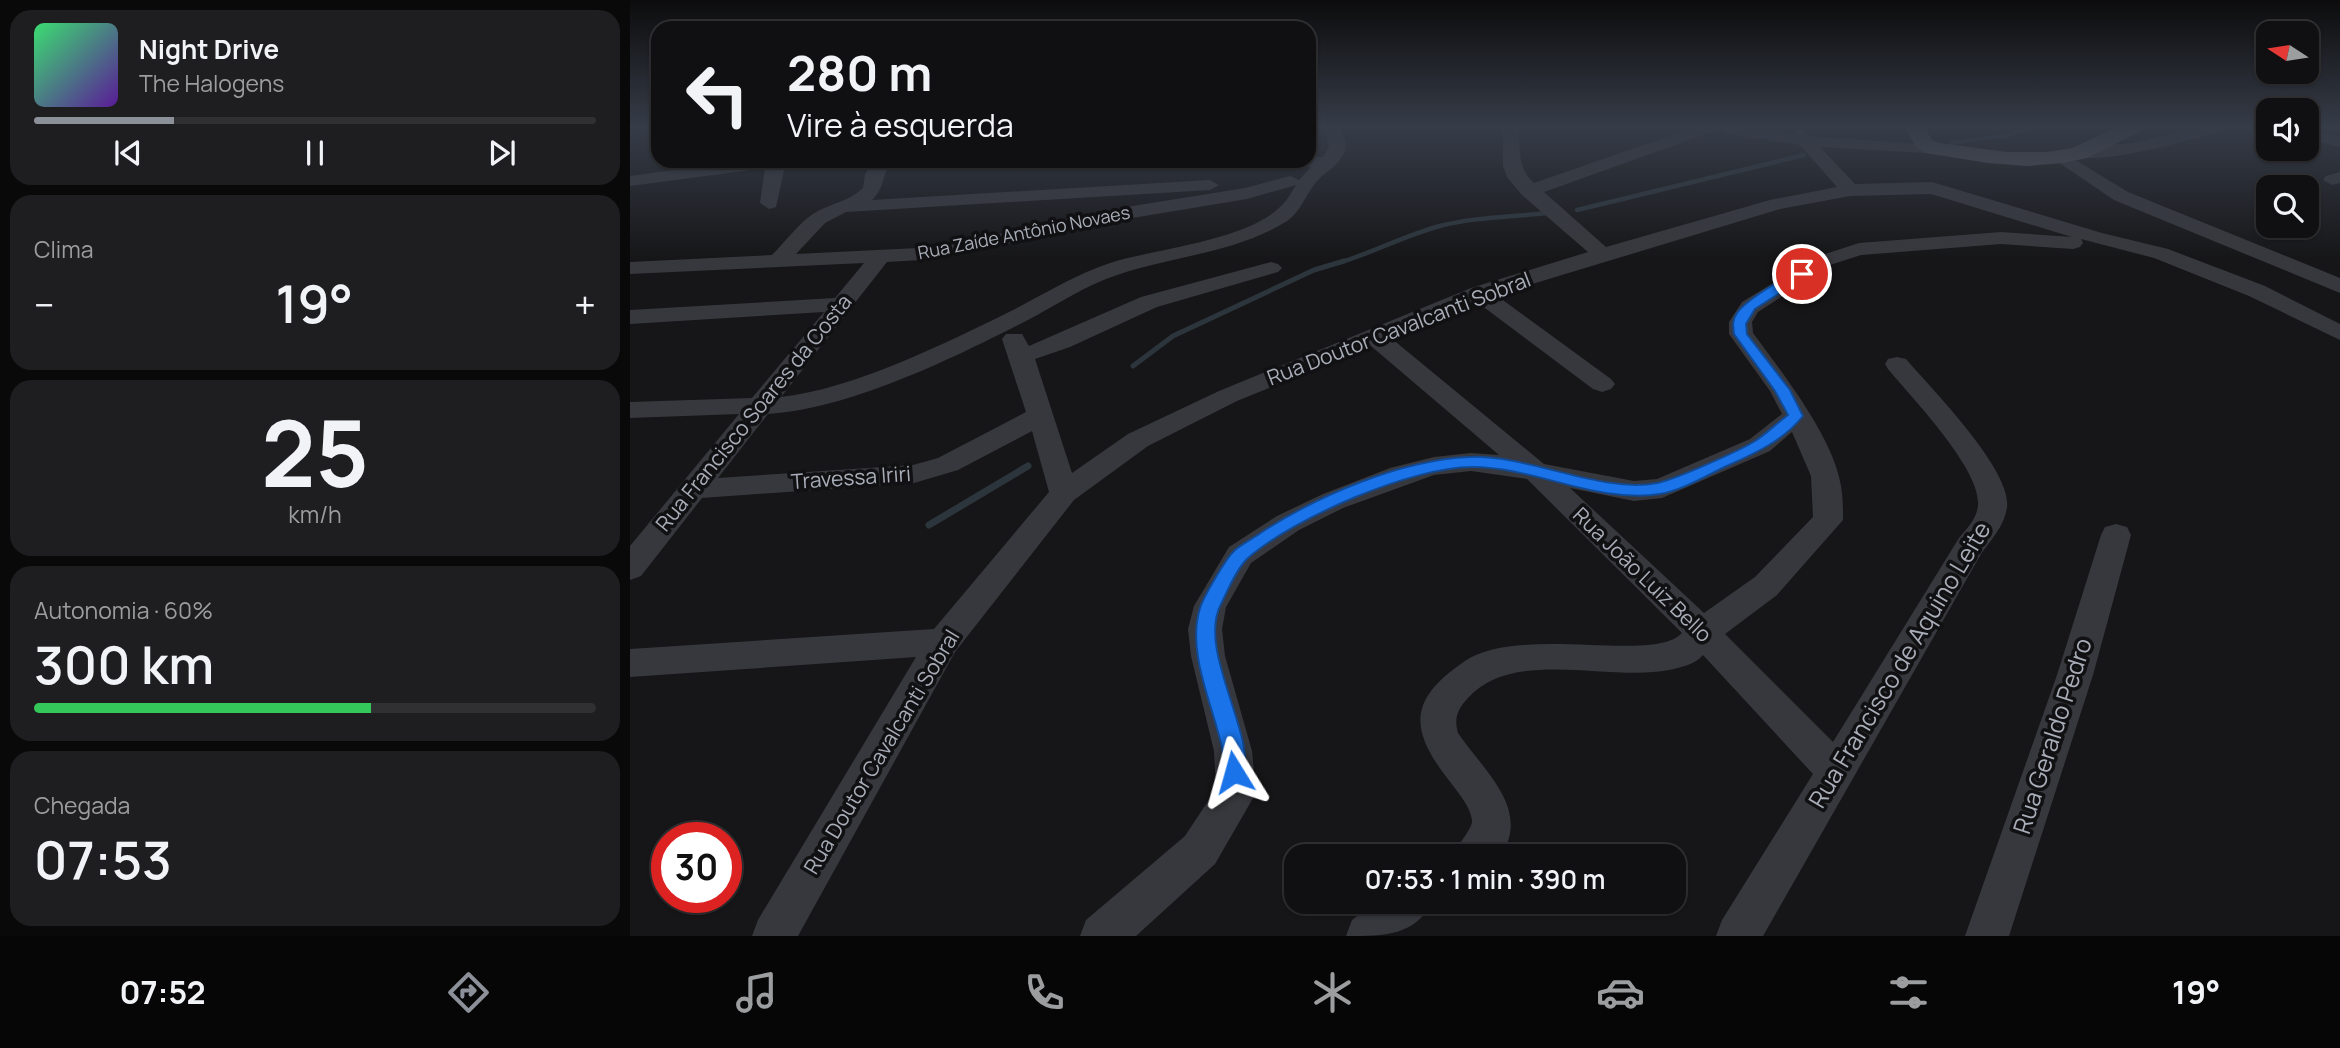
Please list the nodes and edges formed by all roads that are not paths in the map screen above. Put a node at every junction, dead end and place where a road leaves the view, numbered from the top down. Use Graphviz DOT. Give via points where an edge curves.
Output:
graph roads {
  1 [pos="698,172"];
  2 [pos="774,172"];
  3 [pos="875,172"];
  4 [pos="1315,172"];
  5 [pos="1514,172"];
  6 [pos="1584,172"];
  7 [pos="1833,172"];
  8 [pos="1892,172"];
  9 [pos="1954,172"];
  10 [pos="2093,172"];
  11 [pos="630,181"];
  12 [pos="1299,181"];
  13 [pos="1850,190"];
  14 [pos="1529,191"];
  15 [pos="769,202"];
  16 [pos="855,205"];
  17 [pos="2161,253"];
  18 [pos="1602,254"];
  19 [pos="879,258"];
  20 [pos="777,262"];
  21 [pos="630,268"];
  22 [pos="1271,268"];
  23 [pos="2324,274"];
  24 [pos="2340,286"];
  25 [pos="1479,293"];
  26 [pos="840,304"];
  27 [pos="630,317"];
  28 [pos="1006,322"];
  29 [pos="2340,333"];
  30 [pos="1373,335"];
  31 [pos="1022,356"];
  32 [pos="1898,364"];
  33 [pos="1602,384"];
  34 [pos="759,406"];
  35 [pos="630,410"];
  36 [pos="1039,416"];
  37 [pos="1796,416"];
  38 [pos="1537,473"];
  39 [pos="691,489"];
  40 [pos="1063,493"];
  41 [pos="2116,535"];
  42 [pos="630,568"];
  43 [pos="1703,633"];
  44 [pos="943,642"];
  45 [pos="630,663"];
  46 [pos="1837,772"];
  47 [pos="1482,844"];
  48 [pos="1396,914"];
  49 [pos="774,936"];
  50 [pos="1102,936"];
  51 [pos="1368,936"];
  52 [pos="1738,936"];
  53 [pos="1986,936"];
  1 -- 11 [label="street"];
  2 -- 15 [label="street"];
  3 -- 16 [label="street" via="872,190"];
  4 -- 12 [label="street"];
  5 -- 14 [label="street"];
  6 -- 14 [label="street"];
  7 -- 13 [label="street"];
  8 -- 13 [label="street, Rua Doutor Cavalcanti Sobral"];
  9 -- 17 [label="street, Rua Doutor Cavalcanti Sobral" via="2097,238"];
  10 -- 23 [label="street" via="2121,196"];
  12 -- 16 [label="street"];
  12 -- 19 [label="street, Rua Zaíde Antônio Novaes" via="973,247"];
  12 -- 28 [label="street" via="1292,207 1253,231 1095,276"];
  13 -- 18 [label="street, Rua Doutor Cavalcanti Sobral" via="1777,204"];
  14 -- 18 [label="street"];
  16 -- 20 [label="street" via="818,219"];
  17 -- 29 [label="street, Rua Doutor Cavalcanti Sobral" via="2258,291"];
  17 -- 37 [label="street" via="2001,238 1835,255 1750,307 1739,324 1741,334"];
  18 -- 25 [label="street, Rua Doutor Cavalcanti Sobral"];
  19 -- 20 [label="street, Rua Zaíde Antônio Novaes"];
  19 -- 26 [label="street, Rua Francisco Soares da Costa"];
  20 -- 21 [label="street, Rua Zaíde Antônio Novaes"];
  22 -- 31 [label="street" via="1149,302"];
  23 -- 24 [label="street"];
  25 -- 30 [label="street, Rua Doutor Cavalcanti Sobral"];
  25 -- 33 [label="street"];
  26 -- 27 [label="street"];
  26 -- 34 [label="street, Rua Francisco Soares da Costa"];
  28 -- 31 [label="street"];
  28 -- 34 [label="street" via="908,367 811,399"];
  30 -- 38 [label="street, Rua João Luiz Bello"];
  30 -- 40 [label="street, Rua Doutor Cavalcanti Sobral" via="1138,440"];
  31 -- 36 [label="street"];
  32 -- 46 [label="street, Rua Francisco de Aquino Leite" via="1978,464 1993,503 1989,523 1970,546"];
  34 -- 35 [label="street"];
  34 -- 39 [label="street, Rua Francisco Soares da Costa"];
  36 -- 39 [label="street, Travessa Iriri" via="948,464 914,474"];
  36 -- 40 [label="street"];
  37 -- 38 [label="street" via="1760,445 1662,488 1634,491"];
  37 -- 43 [label="street" via="1828,478 1828,520 1765,587"];
  38 -- 43 [label="street, Rua João Luiz Bello"];
  38 -- 50 [label="street" via="1471,462 1411,472 1333,501 1240,555 1210,606 1205,629 1233,751 1236,793 1200,850"];
  39 -- 42 [label="street, Rua Francisco Soares da Costa"];
  40 -- 44 [label="street, Rua Doutor Cavalcanti Sobral"];
  41 -- 53 [label="street, Rua Geraldo Pedro" via="2075,675"];
  43 -- 46 [label="street, Rua João Luiz Bello"];
  43 -- 47 [label="street" via="1683,653 1665,657 1517,657 1500,660 1460,683 1438,715 1436,727 1493,817 1491,831"];
  44 -- 45 [label="street"];
  44 -- 49 [label="street, Rua Doutor Cavalcanti Sobral"];
  46 -- 52 [label="street, Rua Francisco de Aquino Leite"];
  48 -- 51 [label="street"];
}
